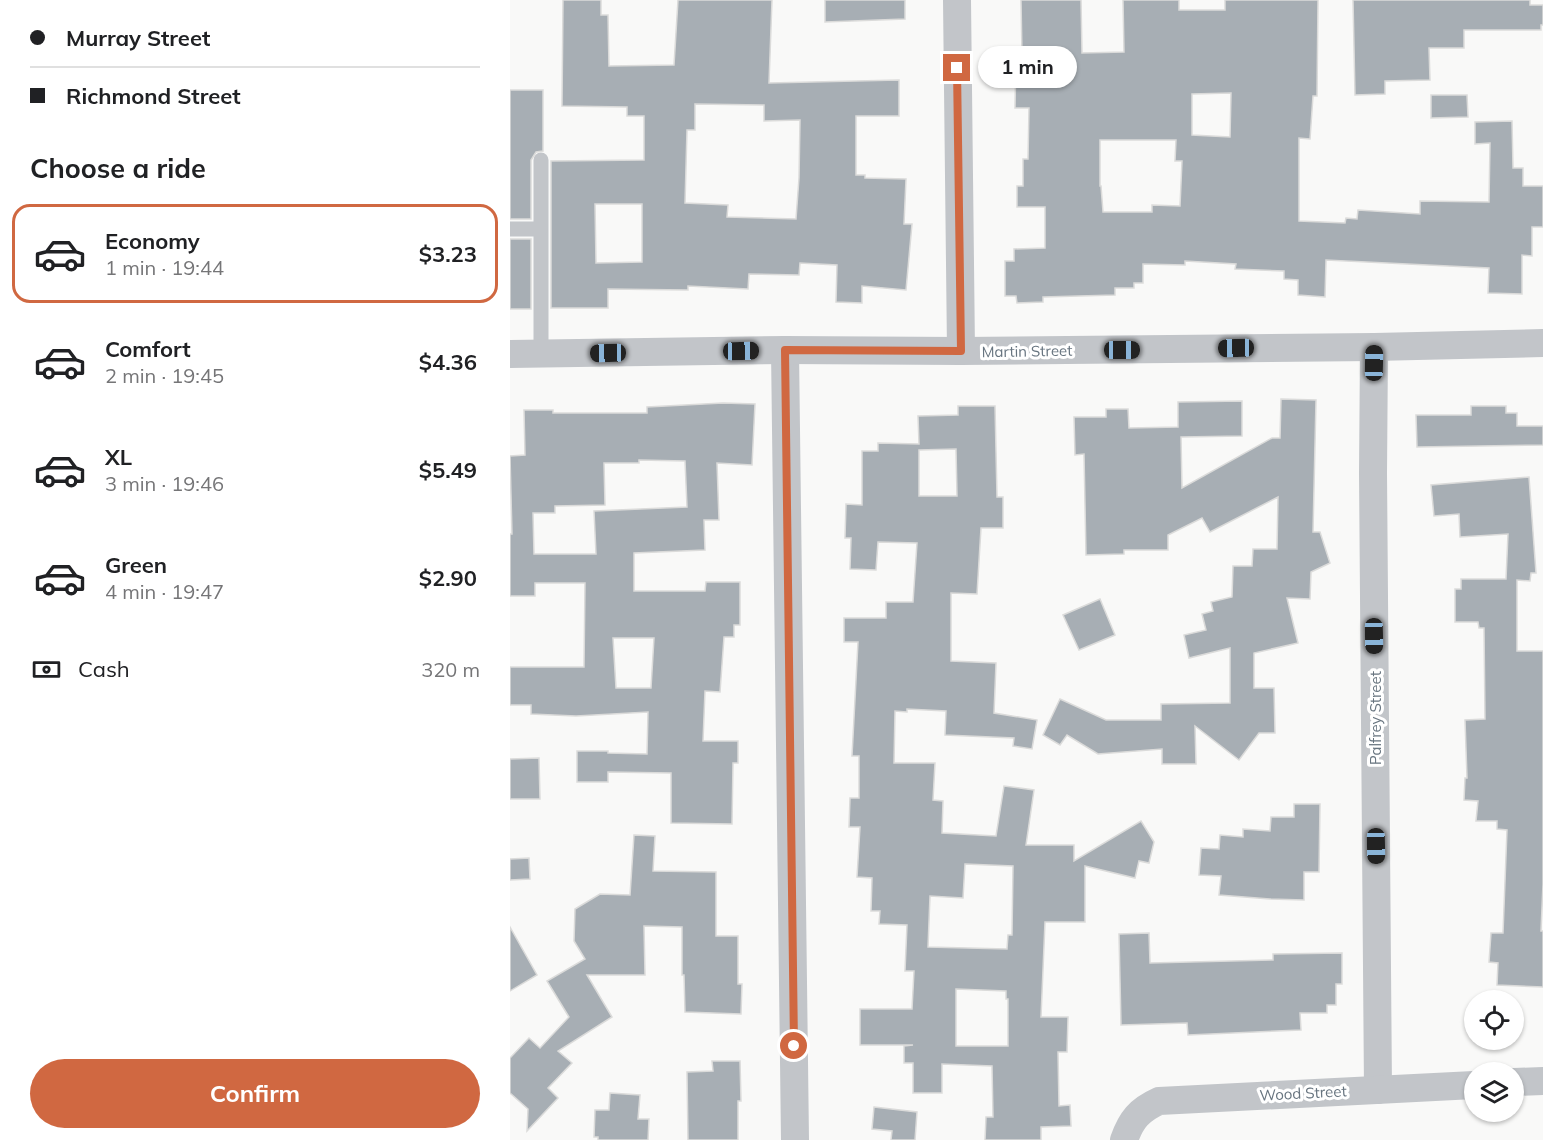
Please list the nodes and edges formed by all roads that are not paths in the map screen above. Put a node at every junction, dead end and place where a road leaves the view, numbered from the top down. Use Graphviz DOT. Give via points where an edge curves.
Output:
graph roads {
  1 [pos="957,0"];
  2 [pos="541,160"];
  3 [pos="510,229"];
  4 [pos="540,229"];
  5 [pos="1543,343"];
  6 [pos="1374,347"];
  7 [pos="785,350"];
  8 [pos="961,351"];
  9 [pos="510,354"];
  10 [pos="542,354"];
  11 [pos="1543,1081"];
  12 [pos="1524,1082"];
  13 [pos="1464,1085"];
  14 [pos="1378,1090"];
  15 [pos="795,1140"];
  16 [pos="1124,1140"];
  1 -- 8 [label="street"];
  2 -- 4 [label="lane"];
  3 -- 4 [label="lane"];
  4 -- 10 [label="lane"];
  5 -- 6 [label="street, Martin Street"];
  6 -- 8 [label="street, Martin Street"];
  6 -- 14 [label="street, Palfrey Street"];
  7 -- 8 [label="street, Martin Street"];
  7 -- 10 [label="street, Martin Street"];
  7 -- 15 [label="street"];
  9 -- 10 [label="street, Martin Street"];
  11 -- 12 [label="street"];
  13 -- 14 [label="street, Wood Street"];
  14 -- 16 [label="street, Wood Street" via="1159,1101 1136,1114"];
}
